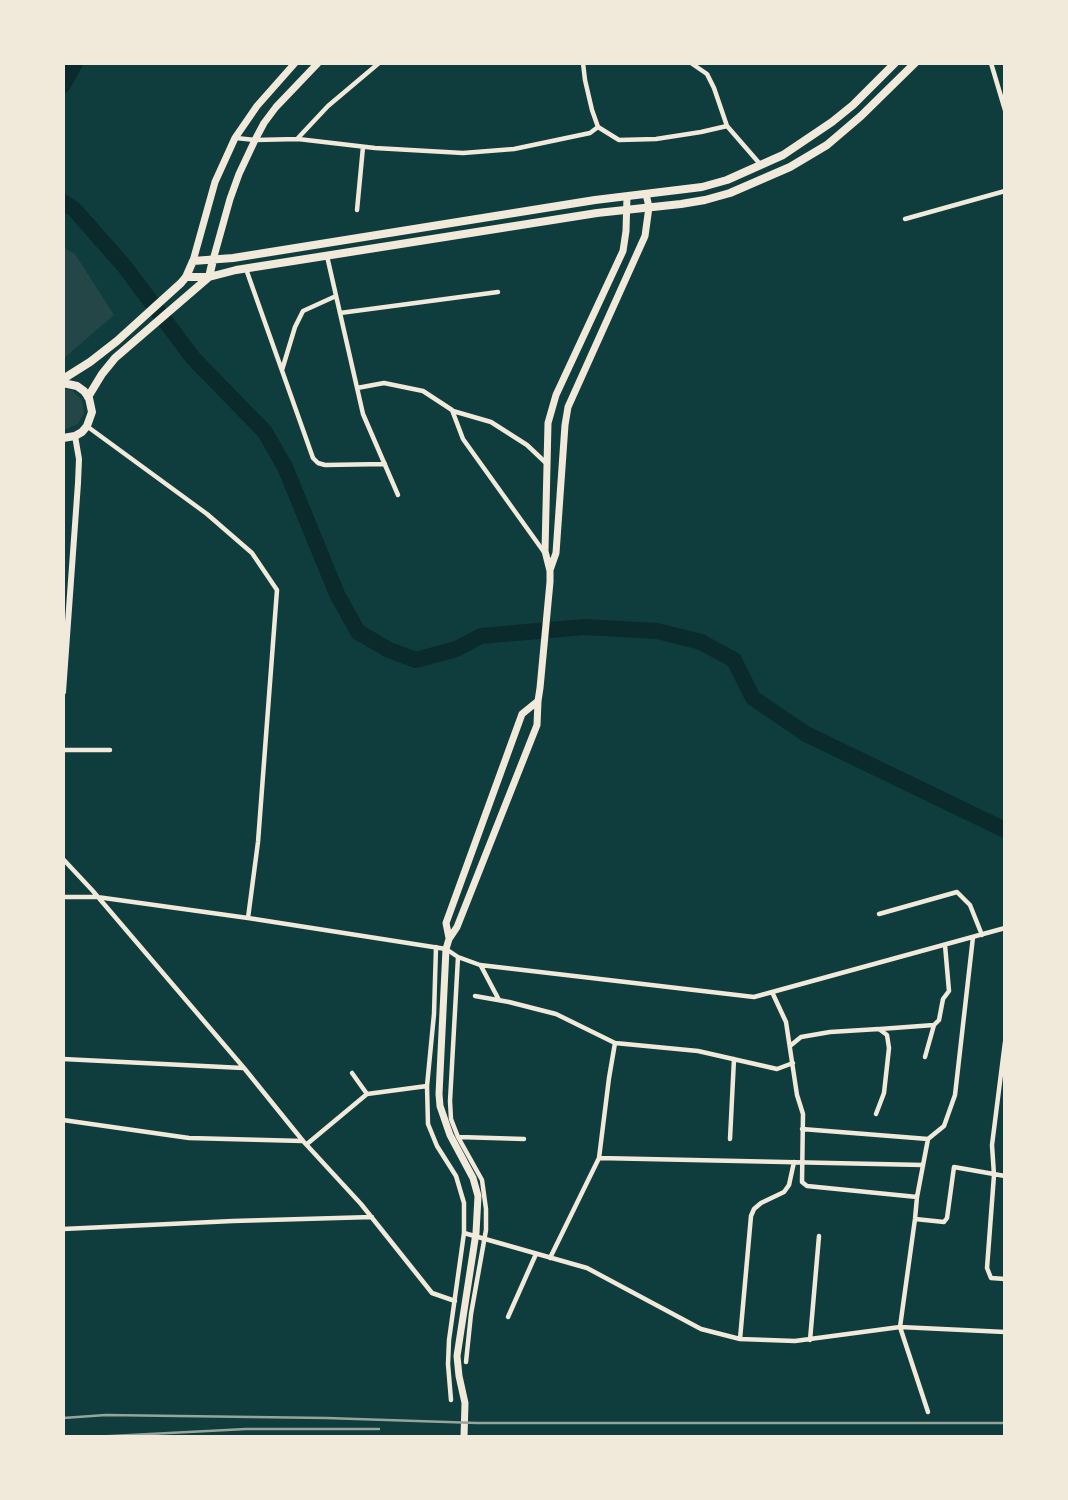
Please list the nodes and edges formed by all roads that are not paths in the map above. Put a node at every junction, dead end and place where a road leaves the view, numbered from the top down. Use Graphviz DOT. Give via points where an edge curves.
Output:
graph roads {
  1 [pos="295,63"];
  2 [pos="318,63"];
  3 [pos="379,63"];
  4 [pos="583,63"];
  5 [pos="691,63"];
  6 [pos="895,63"];
  7 [pos="915,63"];
  8 [pos="990,63"];
  9 [pos="1005,110"];
  10 [pos="727,126"];
  11 [pos="598,127"];
  12 [pos="235,138"];
  13 [pos="298,139"];
  14 [pos="255,140"];
  15 [pos="363,147"];
  16 [pos="761,166"];
  17 [pos="1005,191"];
  18 [pos="646,194"];
  19 [pos="626,197"];
  20 [pos="649,207"];
  21 [pos="626,209"];
  22 [pos="356,210"];
  23 [pos="905,219"];
  24 [pos="327,256"];
  25 [pos="213,260"];
  26 [pos="193,261"];
  27 [pos="246,269"];
  28 [pos="209,277"];
  29 [pos="184,280"];
  30 [pos="498,292"];
  31 [pos="336,296"];
  32 [pos="340,313"];
  33 [pos="282,371"];
  34 [pos="63,381"];
  35 [pos="356,388"];
  36 [pos="88,397"];
  37 [pos="452,410"];
  38 [pos="87,426"];
  39 [pos="75,436"];
  40 [pos="63,438"];
  41 [pos="547,463"];
  42 [pos="385,464"];
  43 [pos="398,495"];
  44 [pos="546,554"];
  45 [pos="550,570"];
  46 [pos="63,692"];
  47 [pos="538,701"];
  48 [pos="63,750"];
  49 [pos="110,750"];
  50 [pos="63,859"];
  51 [pos="63,897"];
  52 [pos="97,897"];
  53 [pos="879,914"];
  54 [pos="248,918"];
  55 [pos="1005,928"];
  56 [pos="982,934"];
  57 [pos="973,937"];
  58 [pos="449,939"];
  59 [pos="946,945"];
  60 [pos="436,947"];
  61 [pos="446,949"];
  62 [pos="458,957"];
  63 [pos="480,965"];
  64 [pos="772,992"];
  65 [pos="475,996"];
  66 [pos="499,1000"];
  67 [pos="934,1025"];
  68 [pos="879,1029"];
  69 [pos="1005,1042"];
  70 [pos="615,1043"];
  71 [pos="790,1046"];
  72 [pos="925,1057"];
  73 [pos="63,1059"];
  74 [pos="734,1059"];
  75 [pos="793,1063"];
  76 [pos="244,1068"];
  77 [pos="352,1073"];
  78 [pos="427,1086"];
  79 [pos="367,1094"];
  80 [pos="876,1114"];
  81 [pos="63,1120"];
  82 [pos="802,1129"];
  83 [pos="458,1137"];
  84 [pos="524,1139"];
  85 [pos="730,1139"];
  86 [pos="928,1139"];
  87 [pos="305,1142"];
  88 [pos="599,1158"];
  89 [pos="794,1162"];
  90 [pos="802,1163"];
  91 [pos="923,1165"];
  92 [pos="994,1175"];
  93 [pos="1005,1176"];
  94 [pos="917,1197"];
  95 [pos="372,1217"];
  96 [pos="915,1219"];
  97 [pos="63,1229"];
  98 [pos="464,1233"];
  99 [pos="819,1236"];
  100 [pos="485,1239"];
  101 [pos="536,1254"];
  102 [pos="550,1258"];
  103 [pos="1005,1279"];
  104 [pos="455,1301"];
  105 [pos="508,1317"];
  106 [pos="901,1327"];
  107 [pos="1005,1332"];
  108 [pos="740,1339"];
  109 [pos="810,1340"];
  110 [pos="466,1362"];
  111 [pos="451,1400"];
  112 [pos="928,1412"];
  113 [pos="464,1437"];
  1 -- 12 [label="main road"];
  2 -- 14 [label="main road" via="276,107"];
  3 -- 13 [label="street" via="328,106"];
  4 -- 11 [label="street"];
  5 -- 10 [label="street" via="707,74"];
  6 -- 16 [label="highway" via="832,122"];
  7 -- 20 [label="highway" via="862,116 790,167 730,193"];
  8 -- 9 [label="street"];
  10 -- 11 [label="street" via="656,139 618,139"];
  10 -- 16 [label="street"];
  11 -- 15 [label="street" via="590,133 514,149 463,153"];
  12 -- 14 [label="street"];
  12 -- 26 [label="main road" via="215,182"];
  13 -- 14 [label="street"];
  13 -- 15 [label="street"];
  14 -- 25 [label="main road" via="230,199"];
  15 -- 22 [label="street"];
  16 -- 18 [label="highway" via="702,187"];
  17 -- 23 [label="street"];
  18 -- 19 [label="highway"];
  18 -- 20 [label="main road"];
  19 -- 21 [label="main road"];
  19 -- 25 [label="highway"];
  20 -- 21 [label="highway"];
  20 -- 45 [label="main road" via="645,236 568,407 556,553"];
  21 -- 24 [label="highway"];
  21 -- 41 [label="main road" via="623,251 552,407"];
  24 -- 27 [label="highway"];
  24 -- 31 [label="street"];
  25 -- 26 [label="highway"];
  25 -- 28 [label="highway"];
  26 -- 29 [label="highway"];
  27 -- 28 [label="highway"];
  27 -- 33 [label="street"];
  28 -- 29 [label="highway"];
  28 -- 36 [label="highway" via="125,349"];
  29 -- 34 [label="highway" via="117,341"];
  30 -- 32 [label="street"];
  31 -- 32 [label="street"];
  31 -- 33 [label="street" via="303,311"];
  32 -- 35 [label="street"];
  33 -- 42 [label="street" via="318,463"];
  34 -- 36 [label="highway"];
  35 -- 37 [label="street" via="384,383 423,391"];
  35 -- 42 [label="street"];
  36 -- 38 [label="highway" via="92,412"];
  37 -- 41 [label="street" via="491,422"];
  37 -- 44 [label="street" via="463,439"];
  38 -- 39 [label="highway"];
  38 -- 54 [label="street" via="207,514 252,553 277,590"];
  39 -- 40 [label="highway"];
  39 -- 46 [label="main road" via="78,483"];
  41 -- 44 [label="main road"];
  42 -- 43 [label="street"];
  44 -- 45 [label="main road"];
  45 -- 47 [label="main road"];
  47 -- 58 [label="main road" via="537,725"];
  47 -- 58 [label="main road" via="522,714 446,923"];
  48 -- 49 [label="street"];
  50 -- 52 [label="street"];
  51 -- 52 [label="street"];
  52 -- 54 [label="street"];
  52 -- 76 [label="street"];
  53 -- 56 [label="street" via="957,892 970,905"];
  54 -- 60 [label="street"];
  55 -- 56 [label="street"];
  56 -- 57 [label="street"];
  57 -- 59 [label="street"];
  57 -- 86 [label="street" via="955,1095 944,1125"];
  58 -- 61 [label="main road"];
  59 -- 64 [label="street"];
  59 -- 67 [label="street" via="948,991"];
  60 -- 61 [label="street"];
  60 -- 78 [label="street"];
  61 -- 62 [label="street"];
  61 -- 113 [label="main road" via="440,1106 478,1196 457,1356 465,1403"];
  62 -- 63 [label="street"];
  62 -- 83 [label="street" via="450,1101"];
  63 -- 64 [label="street" via="754,997"];
  63 -- 66 [label="street"];
  64 -- 71 [label="street"];
  65 -- 66 [label="street"];
  66 -- 70 [label="street" via="556,1014"];
  67 -- 68 [label="street"];
  67 -- 72 [label="street"];
  68 -- 71 [label="street" via="802,1037"];
  68 -- 80 [label="street" via="887,1035 889,1048 884,1093"];
  69 -- 92 [label="street" via="992,1145"];
  70 -- 74 [label="street"];
  70 -- 88 [label="street"];
  71 -- 75 [label="street"];
  73 -- 76 [label="street"];
  74 -- 75 [label="street" via="777,1069"];
  74 -- 85 [label="street"];
  75 -- 82 [label="street"];
  76 -- 87 [label="street"];
  77 -- 79 [label="street"];
  78 -- 79 [label="street"];
  78 -- 98 [label="street" via="428,1124 456,1176 464,1203"];
  79 -- 87 [label="street"];
  81 -- 87 [label="street" via="189,1138"];
  82 -- 86 [label="street"];
  82 -- 90 [label="street"];
  83 -- 84 [label="street"];
  83 -- 100 [label="street" via="485,1190"];
  86 -- 91 [label="street"];
  87 -- 95 [label="street"];
  88 -- 89 [label="street"];
  88 -- 102 [label="street"];
  89 -- 90 [label="street"];
  89 -- 108 [label="street" via="784,1192 761,1203 751,1216"];
  90 -- 91 [label="street"];
  90 -- 94 [label="street" via="802,1182 807,1186"];
  91 -- 94 [label="street"];
  92 -- 93 [label="street"];
  92 -- 96 [label="street" via="954,1167 944,1222"];
  92 -- 103 [label="street" via="987,1268 991,1278"];
  94 -- 96 [label="street"];
  95 -- 97 [label="street"];
  95 -- 104 [label="street" via="432,1293"];
  96 -- 106 [label="street"];
  98 -- 100 [label="street"];
  98 -- 104 [label="street"];
  99 -- 109 [label="street"];
  100 -- 101 [label="street"];
  100 -- 110 [label="street"];
  101 -- 102 [label="street"];
  101 -- 105 [label="street"];
  102 -- 108 [label="street" via="587,1268 701,1329"];
  104 -- 111 [label="street" via="448,1364"];
  106 -- 107 [label="street"];
  106 -- 109 [label="street"];
  106 -- 112 [label="street"];
  108 -- 109 [label="street"];
}
